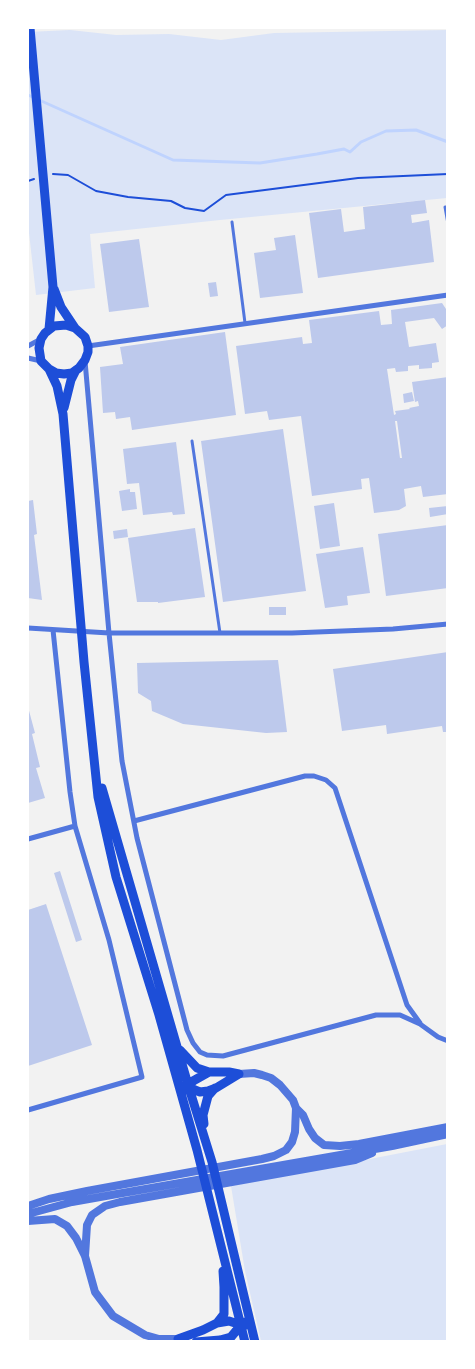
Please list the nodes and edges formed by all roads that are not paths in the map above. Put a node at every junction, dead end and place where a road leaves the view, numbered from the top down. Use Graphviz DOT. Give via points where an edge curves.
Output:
graph roads {
  1 [pos="30,28"];
  2 [pos="448,207"];
  3 [pos="232,222"];
  4 [pos="448,224"];
  5 [pos="53,287"];
  6 [pos="448,295"];
  7 [pos="245,323"];
  8 [pos="76,328"];
  9 [pos="49,329"];
  10 [pos="42,339"];
  11 [pos="28,346"];
  12 [pos="88,346"];
  13 [pos="28,358"];
  14 [pos="85,360"];
  15 [pos="41,361"];
  16 [pos="49,369"];
  17 [pos="76,370"];
  18 [pos="63,414"];
  19 [pos="192,441"];
  20 [pos="448,624"];
  21 [pos="28,628"];
  22 [pos="53,630"];
  23 [pos="109,633"];
  24 [pos="220,633"];
  25 [pos="94,759"];
  26 [pos="134,821"];
  27 [pos="75,826"];
  28 [pos="28,839"];
  29 [pos="420,1024"];
  30 [pos="448,1041"];
  31 [pos="177,1047"];
  32 [pos="209,1072"];
  33 [pos="239,1074"];
  34 [pos="178,1078"];
  35 [pos="189,1088"];
  36 [pos="216,1088"];
  37 [pos="296,1108"];
  38 [pos="28,1110"];
  39 [pos="186,1110"];
  40 [pos="448,1127"];
  41 [pos="448,1134"];
  42 [pos="207,1142"];
  43 [pos="392,1146"];
  44 [pos="28,1206"];
  45 [pos="28,1214"];
  46 [pos="28,1221"];
  47 [pos="220,1246"];
  48 [pos="85,1256"];
  49 [pos="246,1304"];
  50 [pos="217,1323"];
  51 [pos="242,1325"];
  52 [pos="178,1339"];
  53 [pos="254,1339"];
  54 [pos="222,1341"];
  55 [pos="190,1342"];
  56 [pos="196,1342"];
  57 [pos="245,1342"];
  1 -- 5 [label="main road"];
  2 -- 4 [label="lane" via="445,207"];
  3 -- 7 [label="lane"];
  5 -- 8 [label="main road" via="61,307"];
  5 -- 9 [label="main road"];
  6 -- 7 [label="street"];
  7 -- 12 [label="street"];
  8 -- 9 [label="main road" via="59,325"];
  8 -- 12 [label="main road"];
  9 -- 10 [label="main road"];
  10 -- 11 [label="street"];
  10 -- 15 [label="main road" via="38,348"];
  12 -- 14 [label="main road"];
  13 -- 15 [label="street"];
  14 -- 17 [label="main road"];
  14 -- 23 [label="street"];
  15 -- 16 [label="main road"];
  16 -- 17 [label="main road" via="64,374"];
  16 -- 18 [label="main road" via="57,386"];
  17 -- 18 [label="main road" via="68,387"];
  18 -- 25 [label="main road"];
  19 -- 24 [label="lane"];
  20 -- 24 [label="street" via="292,633"];
  21 -- 22 [label="street"];
  22 -- 23 [label="street"];
  22 -- 27 [label="street"];
  23 -- 24 [label="street"];
  23 -- 26 [label="street" via="122,761"];
  25 -- 31 [label="main road"];
  25 -- 34 [label="main road" via="98,797 116,877"];
  26 -- 29 [label="street" via="305,776 326,780 334,788 407,1005"];
  26 -- 29 [label="street" via="188,1030 200,1052 223,1056 376,1015 400,1015"];
  27 -- 28 [label="street"];
  27 -- 38 [label="street" via="109,940 142,1078"];
  29 -- 30 [label="street"];
  31 -- 32 [label="main road" via="197,1068"];
  31 -- 35 [label="main road"];
  32 -- 33 [label="main road"];
  32 -- 35 [label="main road" via="193,1081"];
  33 -- 36 [label="main road"];
  33 -- 37 [label="street" via="262,1074 271,1078 293,1100"];
  34 -- 35 [label="main road"];
  34 -- 39 [label="main road"];
  35 -- 36 [label="main road" via="200,1092"];
  35 -- 39 [label="main road"];
  35 -- 42 [label="main road"];
  36 -- 42 [label="main road" via="208,1096 203,1115"];
  37 -- 40 [label="street" via="315,1138 324,1145 359,1144"];
  37 -- 44 [label="street" via="292,1142 286,1150 274,1156 87,1191"];
  39 -- 47 [label="main road"];
  41 -- 43 [label="street"];
  42 -- 49 [label="main road"];
  43 -- 45 [label="street" via="72,1202"];
  43 -- 48 [label="street" via="355,1160 105,1206 92,1215 87,1225"];
  46 -- 48 [label="street" via="55,1219 67,1226"];
  47 -- 50 [label="main road" via="224,1314"];
  47 -- 51 [label="main road"];
  48 -- 52 [label="street" via="95,1292 113,1316 145,1335"];
  49 -- 51 [label="main road"];
  49 -- 53 [label="main road"];
  50 -- 51 [label="main road" via="229,1321"];
  50 -- 52 [label="main road"];
  51 -- 53 [label="main road" via="250,1330"];
  51 -- 54 [label="main road"];
  51 -- 57 [label="main road"];
  52 -- 55 [label="main road"];
  54 -- 56 [label="main road"];
}
